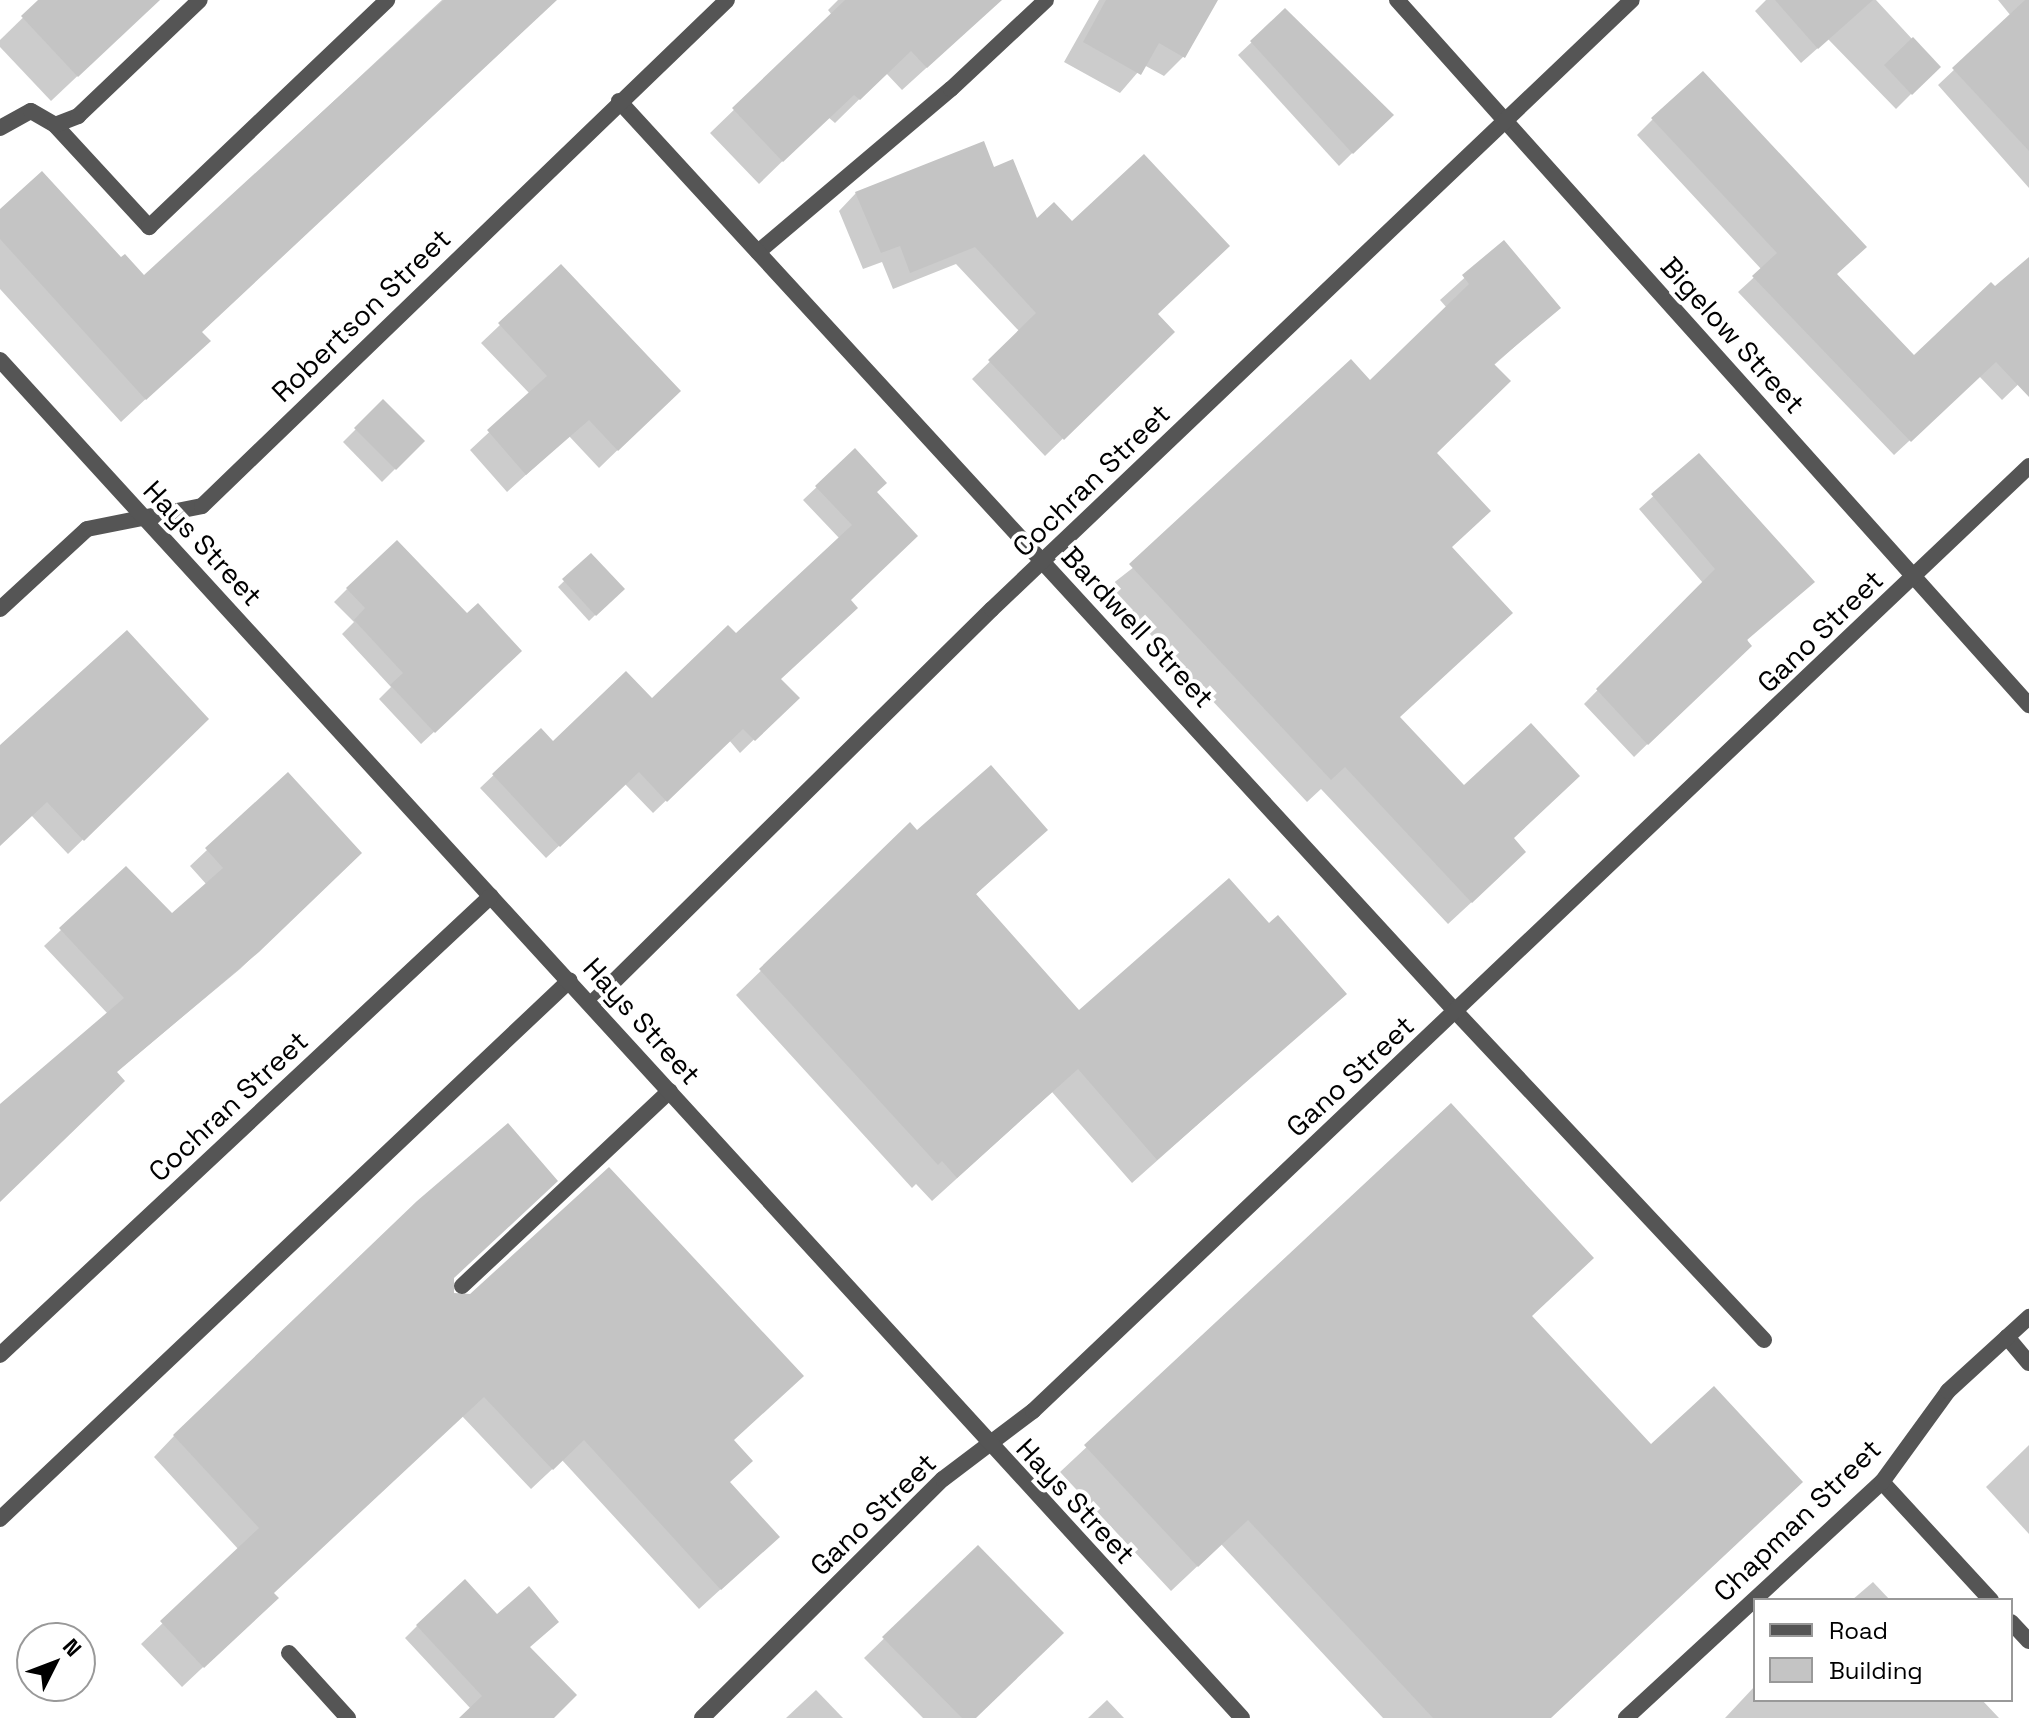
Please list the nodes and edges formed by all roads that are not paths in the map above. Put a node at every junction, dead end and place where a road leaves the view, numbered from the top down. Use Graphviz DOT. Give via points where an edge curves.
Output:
graph roads {
  1 [pos="200,0"];
  2 [pos="387,0"];
  3 [pos="727,0"];
  4 [pos="1046,0"];
  5 [pos="1397,0"];
  6 [pos="1632,0"];
  7 [pos="619,101"];
  8 [pos="1504,118"];
  9 [pos="55,125"];
  10 [pos="0,128"];
  11 [pos="758,252"];
  12 [pos="0,360"];
  13 [pos="2029,466"];
  14 [pos="145,518"];
  15 [pos="1043,563"];
  16 [pos="1913,578"];
  17 [pos="0,609"];
  18 [pos="2029,705"];
  19 [pos="491,896"];
  20 [pos="570,980"];
  21 [pos="592,1003"];
  22 [pos="1456,1012"];
  23 [pos="670,1091"];
  24 [pos="462,1286"];
  25 [pos="2029,1317"];
  26 [pos="2007,1337"];
  27 [pos="1764,1340"];
  28 [pos="0,1355"];
  29 [pos="2029,1363"];
  30 [pos="988,1445"];
  31 [pos="1882,1482"];
  32 [pos="0,1519"];
  33 [pos="1756,1598"];
  34 [pos="1989,1598"];
  35 [pos="1753,1601"];
  36 [pos="2013,1624"];
  37 [pos="2029,1641"];
  38 [pos="289,1653"];
  39 [pos="348,1718"];
  40 [pos="702,1718"];
  41 [pos="1242,1718"];
  42 [pos="1626,1718"];
  1 -- 9 [label="street" via="78,116"];
  2 -- 9 [label="street" via="149,227"];
  3 -- 7 [label="street, Robertson Street"];
  4 -- 11 [label="street" via="951,89"];
  5 -- 8 [label="street, Bigelow Street"];
  6 -- 8 [label="street, Cochran Street"];
  7 -- 11 [label="street, Bardwell Street"];
  7 -- 14 [label="street, Robertson Street" via="202,506"];
  8 -- 15 [label="street, Cochran Street"];
  8 -- 16 [label="street, Bigelow Street"];
  9 -- 10 [label="street" via="31,111"];
  11 -- 15 [label="street, Bardwell Street"];
  12 -- 14 [label="street, Hays Street"];
  13 -- 16 [label="street, Gano Street"];
  14 -- 17 [label="street, Robertson Street" via="87,529"];
  14 -- 19 [label="street, Hays Street"];
  15 -- 21 [label="street, Cochran Street"];
  15 -- 22 [label="street, Bardwell Street"];
  16 -- 18 [label="street, Bigelow Street"];
  16 -- 22 [label="street, Gano Street"];
  19 -- 20 [label="street, Hays Street"];
  19 -- 28 [label="street, Cochran Street"];
  20 -- 21 [label="street, Hays Street"];
  20 -- 32 [label="street"];
  21 -- 23 [label="street, Hays Street"];
  22 -- 27 [label="street, Bardwell Street"];
  22 -- 30 [label="street, Gano Street" via="1033,1411"];
  23 -- 24 [label="street"];
  23 -- 30 [label="street, Hays Street"];
  25 -- 26 [label="street, Chapman Street"];
  26 -- 29 [label="street"];
  26 -- 31 [label="street, Chapman Street" via="1948,1391"];
  30 -- 40 [label="street, Gano Street" via="943,1479"];
  30 -- 41 [label="street, Hays Street"];
  31 -- 33 [label="street, Chapman Street"];
  31 -- 34 [label="street"];
  35 -- 42 [label="street, Chapman Street"];
  36 -- 37 [label="street"];
  38 -- 39 [label="street"];
}
